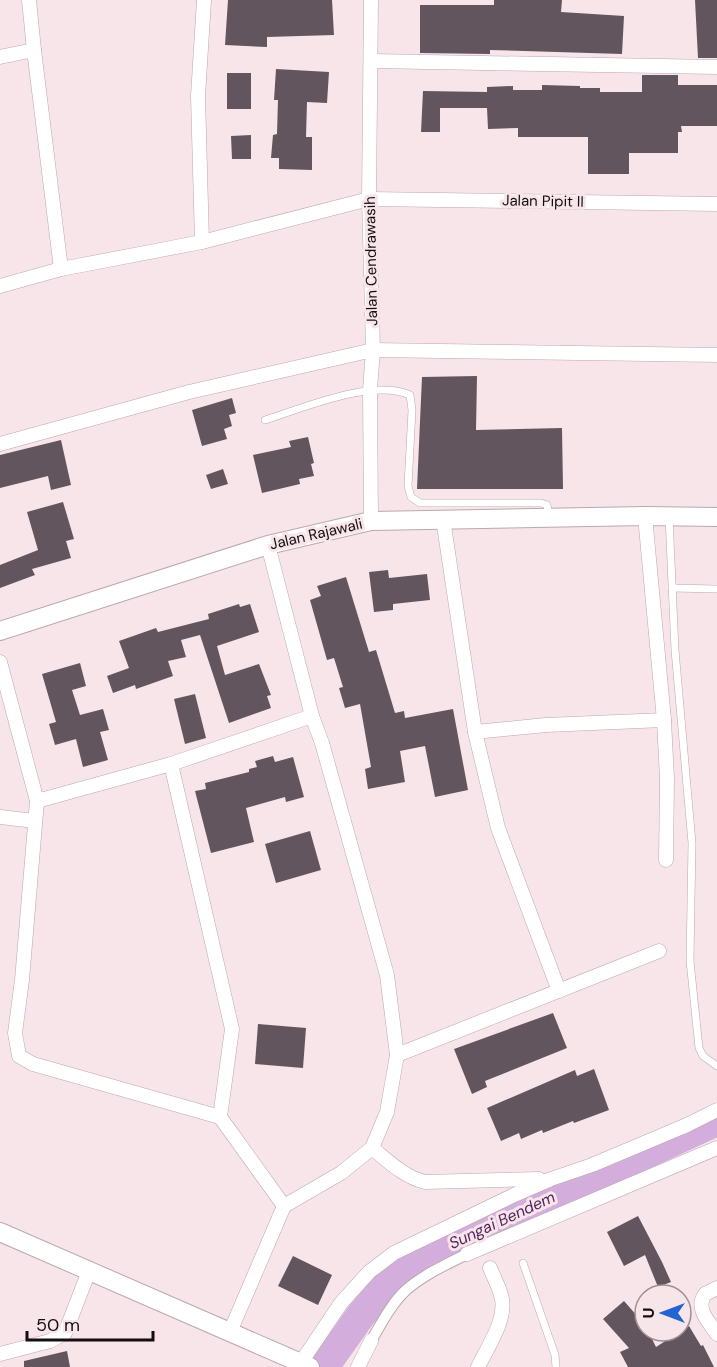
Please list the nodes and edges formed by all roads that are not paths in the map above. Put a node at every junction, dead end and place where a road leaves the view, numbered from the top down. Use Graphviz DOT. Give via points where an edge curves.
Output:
graph roads {
  1 [pos="29,0"];
  2 [pos="204,0"];
  3 [pos="371,0"];
  4 [pos="34,50"];
  5 [pos="0,57"];
  6 [pos="371,61"];
  7 [pos="717,67"];
  8 [pos="369,199"];
  9 [pos="717,204"];
  10 [pos="202,242"];
  11 [pos="61,269"];
  12 [pos="0,286"];
  13 [pos="373,350"];
  14 [pos="717,354"];
  15 [pos="370,390"];
  16 [pos="265,420"];
  17 [pos="0,444"];
  18 [pos="645,516"];
  19 [pos="669,516"];
  20 [pos="549,517"];
  21 [pos="717,517"];
  22 [pos="443,519"];
  23 [pos="371,521"];
  24 [pos="267,545"];
  25 [pos="672,588"];
  26 [pos="717,589"];
  27 [pos="0,631"];
  28 [pos="0,662"];
  29 [pos="312,716"];
  30 [pos="664,720"];
  31 [pos="475,732"];
  32 [pos="171,764"];
  33 [pos="37,801"];
  34 [pos="0,817"];
  35 [pos="35,821"];
  36 [pos="666,860"];
  37 [pos="659,951"];
  38 [pos="559,991"];
  39 [pos="397,1055"];
  40 [pos="717,1066"];
  41 [pos="717,1110"];
  42 [pos="220,1117"];
  43 [pos="372,1148"];
  44 [pos="717,1148"];
  45 [pos="551,1179"];
  46 [pos="284,1206"];
  47 [pos="0,1232"];
  48 [pos="467,1254"];
  49 [pos="523,1263"];
  50 [pos="490,1268"];
  51 [pos="89,1271"];
  52 [pos="717,1288"];
  53 [pos="230,1332"];
  54 [pos="717,1334"];
  55 [pos="371,1341"];
  56 [pos="0,1354"];
  57 [pos="304,1366"];
  58 [pos="358,1367"];
  59 [pos="478,1367"];
  60 [pos="556,1367"];
  1 -- 4 [label="street"];
  2 -- 10 [label="street" via="198,96"];
  3 -- 6 [label="street, Jalan Cendrawasih"];
  4 -- 5 [label="street"];
  4 -- 11 [label="street"];
  6 -- 7 [label="street"];
  6 -- 8 [label="street, Jalan Cendrawasih"];
  8 -- 9 [label="street, Jalan Pipit II"];
  8 -- 10 [label="street, Jalan Pipit II"];
  8 -- 13 [label="street, Jalan Cendrawasih"];
  10 -- 11 [label="street, Jalan Pipit II"];
  11 -- 12 [label="street, Jalan Pipit II"];
  13 -- 14 [label="street"];
  13 -- 15 [label="street, Jalan Cendrawasih"];
  13 -- 17 [label="street" via="189,392"];
  15 -- 16 [label="lane"];
  15 -- 20 [label="lane" via="400,390 410,395 411,497 420,503 541,503 547,505"];
  15 -- 23 [label="street, Jalan Cendrawasih"];
  18 -- 19 [label="street, Jalan Rajawali"];
  18 -- 20 [label="street, Jalan Rajawali"];
  18 -- 30 [label="street"];
  19 -- 21 [label="street, Jalan Rajawali"];
  19 -- 25 [label="lane"];
  20 -- 22 [label="street, Jalan Rajawali"];
  22 -- 23 [label="street, Jalan Rajawali"];
  22 -- 31 [label="street"];
  23 -- 24 [label="street, Jalan Rajawali"];
  24 -- 27 [label="street, Jalan Rajawali"];
  24 -- 29 [label="street"];
  25 -- 26 [label="lane"];
  25 -- 40 [label="lane" via="692,843 690,961 699,1048"];
  28 -- 33 [label="street"];
  29 -- 32 [label="street"];
  29 -- 39 [label="street" via="387,975"];
  30 -- 31 [label="street"];
  30 -- 36 [label="street"];
  31 -- 38 [label="street" via="498,828"];
  32 -- 33 [label="street"];
  32 -- 42 [label="street" via="232,1029"];
  33 -- 35 [label="street"];
  34 -- 35 [label="street"];
  35 -- 42 [label="street" via="15,1033 19,1056 33,1064"];
  37 -- 38 [label="street"];
  38 -- 39 [label="street"];
  39 -- 43 [label="street" via="387,1112"];
  41 -- 45 [label="street"];
  42 -- 46 [label="street"];
  43 -- 45 [label="street" via="395,1167 425,1182"];
  43 -- 46 [label="street" via="341,1173"];
  44 -- 48 [label="street"];
  45 -- 57 [label="street" via="380,1262 341,1303"];
  46 -- 53 [label="street"];
  47 -- 51 [label="street"];
  48 -- 55 [label="street" via="406,1290"];
  49 -- 60 [label="lane"];
  50 -- 59 [label="street" via="499,1288 502,1309"];
  51 -- 53 [label="street"];
  51 -- 56 [label="street" via="66,1333"];
  52 -- 54 [label="street" via="705,1294 701,1304"];
  53 -- 57 [label="street"];
  55 -- 58 [label="street"];
}
